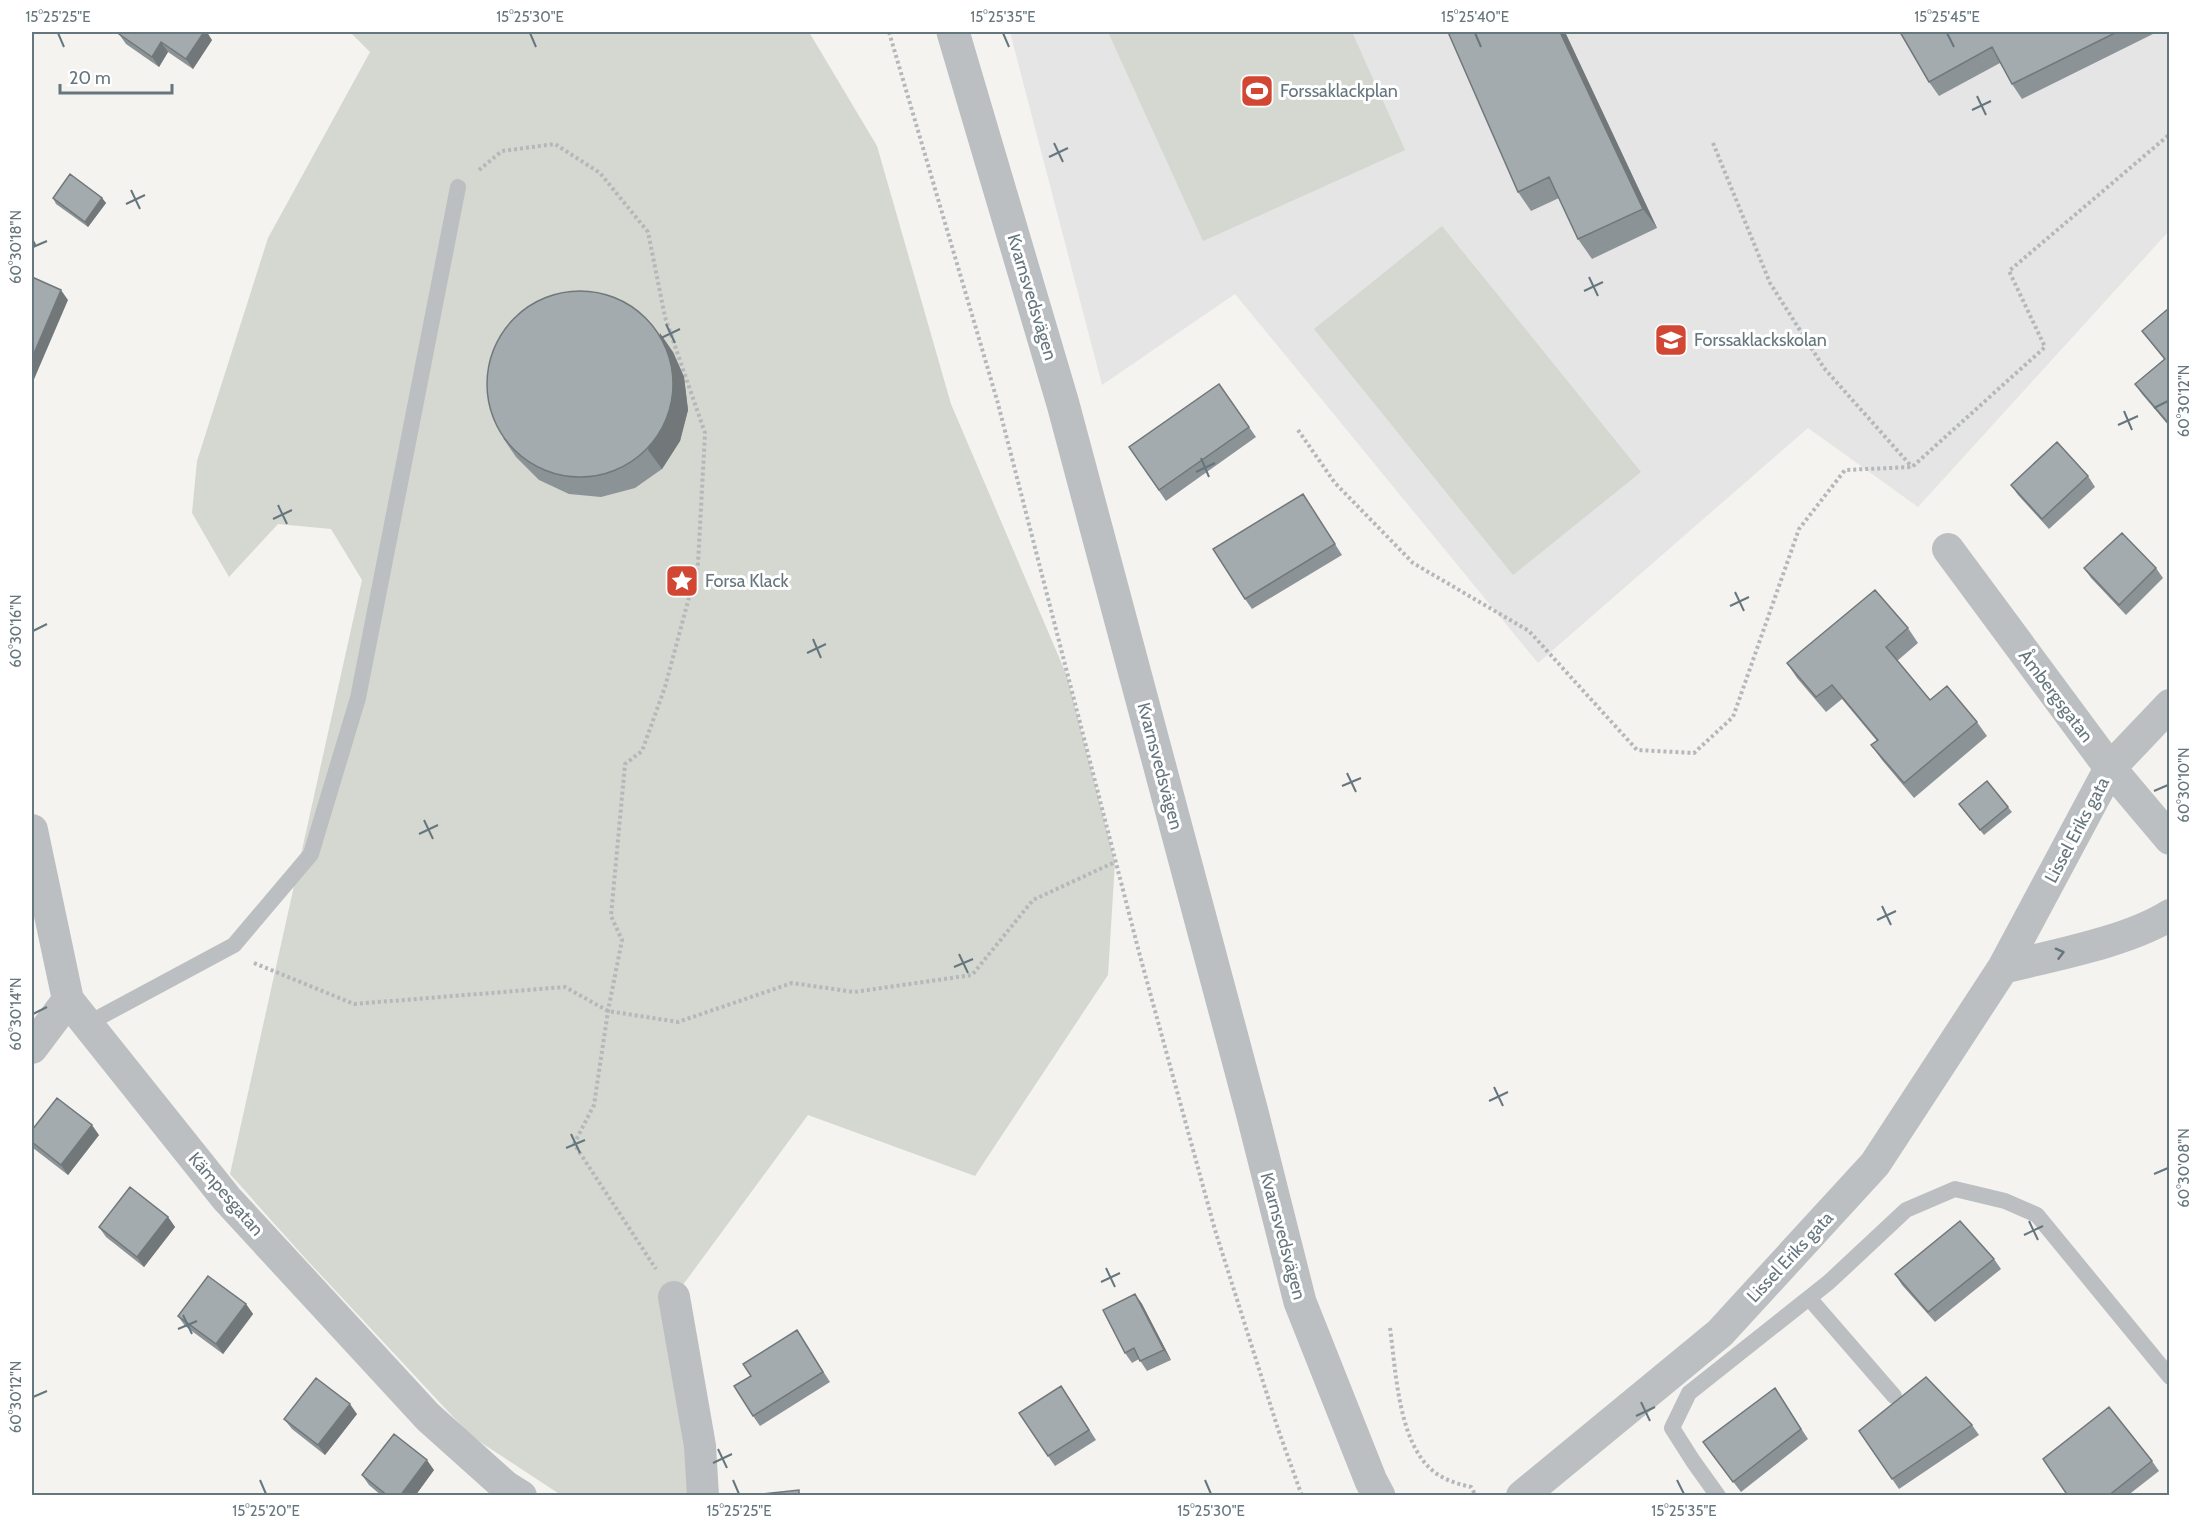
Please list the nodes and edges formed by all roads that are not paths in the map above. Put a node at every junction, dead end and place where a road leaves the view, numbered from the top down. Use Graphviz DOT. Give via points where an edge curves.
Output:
graph roads {
  1 [pos="952,32"];
  2 [pos="458,187"];
  3 [pos="1948,549"];
  4 [pos="2169,705"];
  5 [pos="2110,768"];
  6 [pos="32,830"];
  7 [pos="2169,839"];
  8 [pos="2169,915"];
  9 [pos="2003,968"];
  10 [pos="77,1012"];
  11 [pos="32,1048"];
  12 [pos="674,1297"];
  13 [pos="1809,1298"];
  14 [pos="2169,1377"];
  15 [pos="1894,1396"];
  16 [pos="521,1496"];
  17 [pos="703,1496"];
  18 [pos="1379,1496"];
  19 [pos="1522,1496"];
  20 [pos="1718,1496"];
  1 -- 18 [label="street, Kvarnsvedsvägen" via="1064,404 1300,1302"];
  2 -- 10 [label="lane" via="358,698 311,854 234,945"];
  3 -- 5 [label="street, Åmbergsgatan"];
  4 -- 5 [label="street, Lissel Eriks gata"];
  5 -- 7 [label="street, Åmbergsgatan"];
  5 -- 9 [label="street, Lissel Eriks gata"];
  6 -- 10 [label="street, Kämpesgatan"];
  9 -- 8 [label="street, one-way" via="2152,926"];
  9 -- 19 [label="street, Lissel Eriks gata" via="1875,1164 1720,1333"];
  10 -- 11 [label="street"];
  10 -- 16 [label="street, Kämpesgatan" via="227,1198 428,1417"];
  12 -- 17 [label="street" via="700,1446"];
  13 -- 14 [label="lane" via="1906,1210 1955,1189 2005,1201 2037,1215"];
  13 -- 15 [label="lane"];
  13 -- 20 [label="lane" via="1689,1393 1672,1428"];
}
